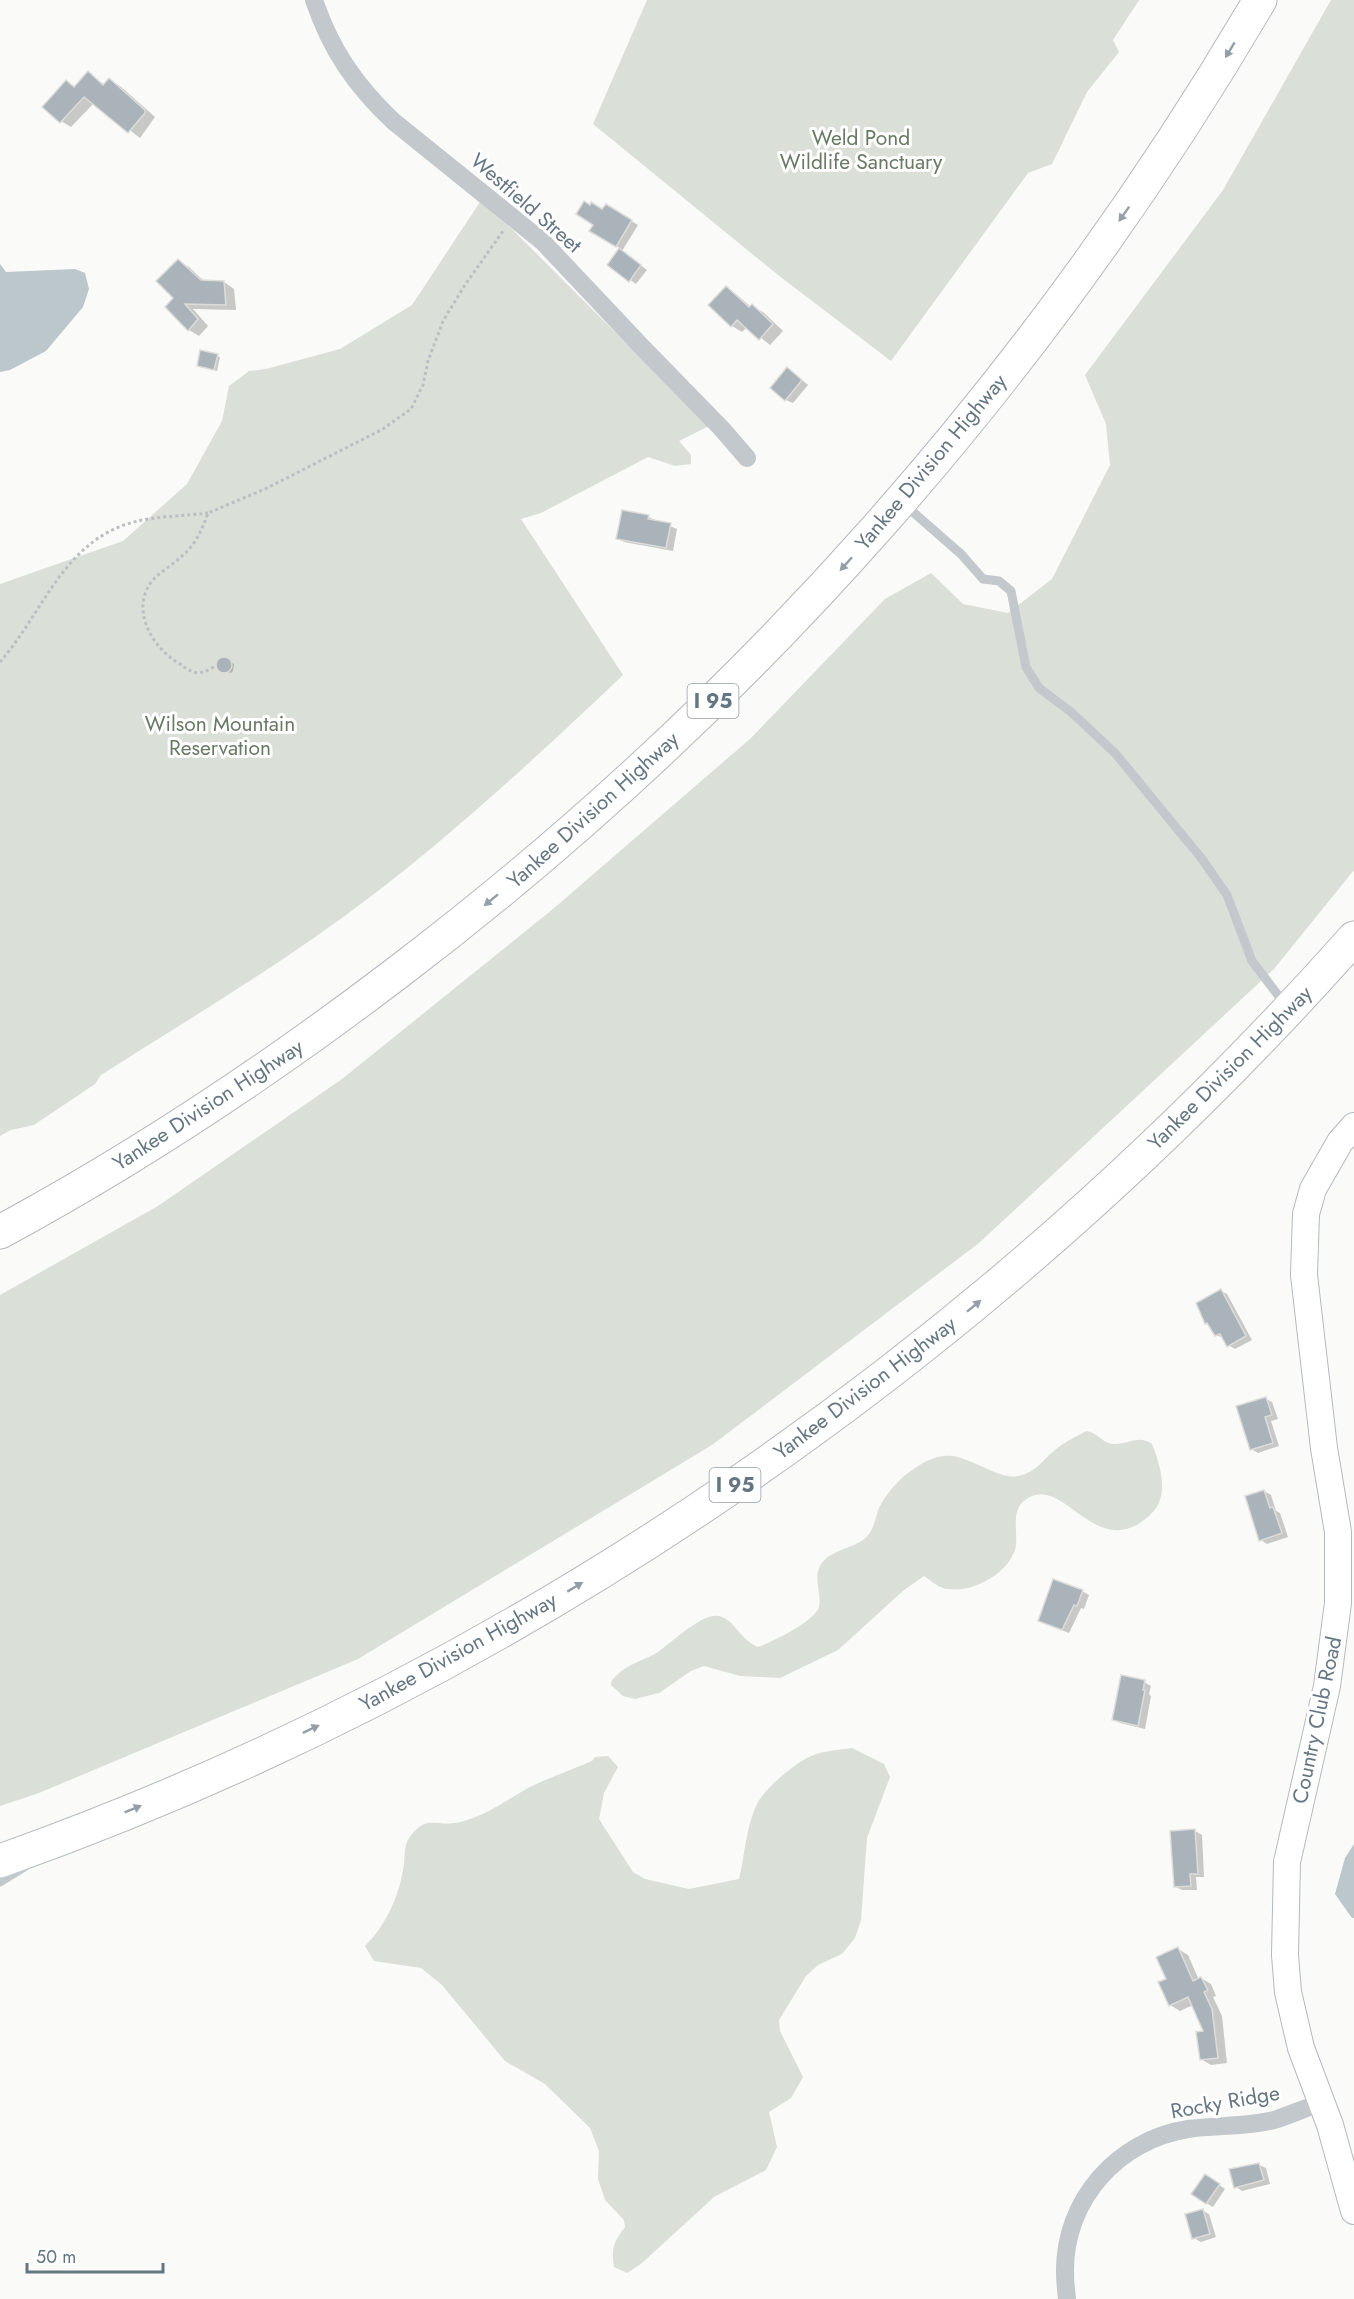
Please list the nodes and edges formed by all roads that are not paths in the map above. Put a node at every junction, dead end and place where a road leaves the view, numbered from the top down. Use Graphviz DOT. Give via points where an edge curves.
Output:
graph roads {
  1 [pos="314,0"];
  2 [pos="1260,0"];
  3 [pos="747,458"];
  4 [pos="901,501"];
  5 [pos="1354,938"];
  6 [pos="1289,1010"];
  7 [pos="1354,1126"];
  8 [pos="0,1232"];
  9 [pos="93,1825"];
  10 [pos="47,1854"];
  11 [pos="37,1859"];
  12 [pos="0,1861"];
  13 [pos="0,1882"];
  14 [pos="1322,2103"];
  15 [pos="1354,2211"];
  16 [pos="1067,2299"];
  1 -- 3 [label="street, Westfield Street" via="333,46 372,101 543,242"];
  2 -- 4 [label="highway, Yankee Division Highway / I 95, one-way" via="1112,231 1013,365"];
  4 -- 6 [label="lane" via="961,554 982,579 999,581 1011,591 1026,667 1039,688 1115,753 1202,859 1227,895 1252,961"];
  4 -- 8 [label="highway, Yankee Division Highway / I 95, one-way" via="721,693 598,808 499,893 263,1071 124,1160"];
  5 -- 6 [label="highway, Yankee Division Highway / I 95"];
  9 -- 6 [label="highway, Yankee Division Highway / I 95, one-way" via="308,1731 467,1649 616,1562 756,1471 892,1371 1022,1266 1147,1153"];
  7 -- 14 [label="street, Country Club Road" via="1340,1142 1313,1189 1306,1214 1304,1275 1338,1532 1338,1604 1327,1686 1287,1862 1285,1955 1288,1992 1301,2048"];
  9 -- 10 [label="lane"];
  9 -- 12 [label="highway, Yankee Division Highway / I 95"];
  11 -- 13 [label="lane"];
  14 -- 15 [label="street, Country Club Road"];
  14 -- 16 [label="street, Rocky Ridge" via="1273,2120 1170,2134 1119,2157 1093,2184 1078,2209 1065,2263"];
}
